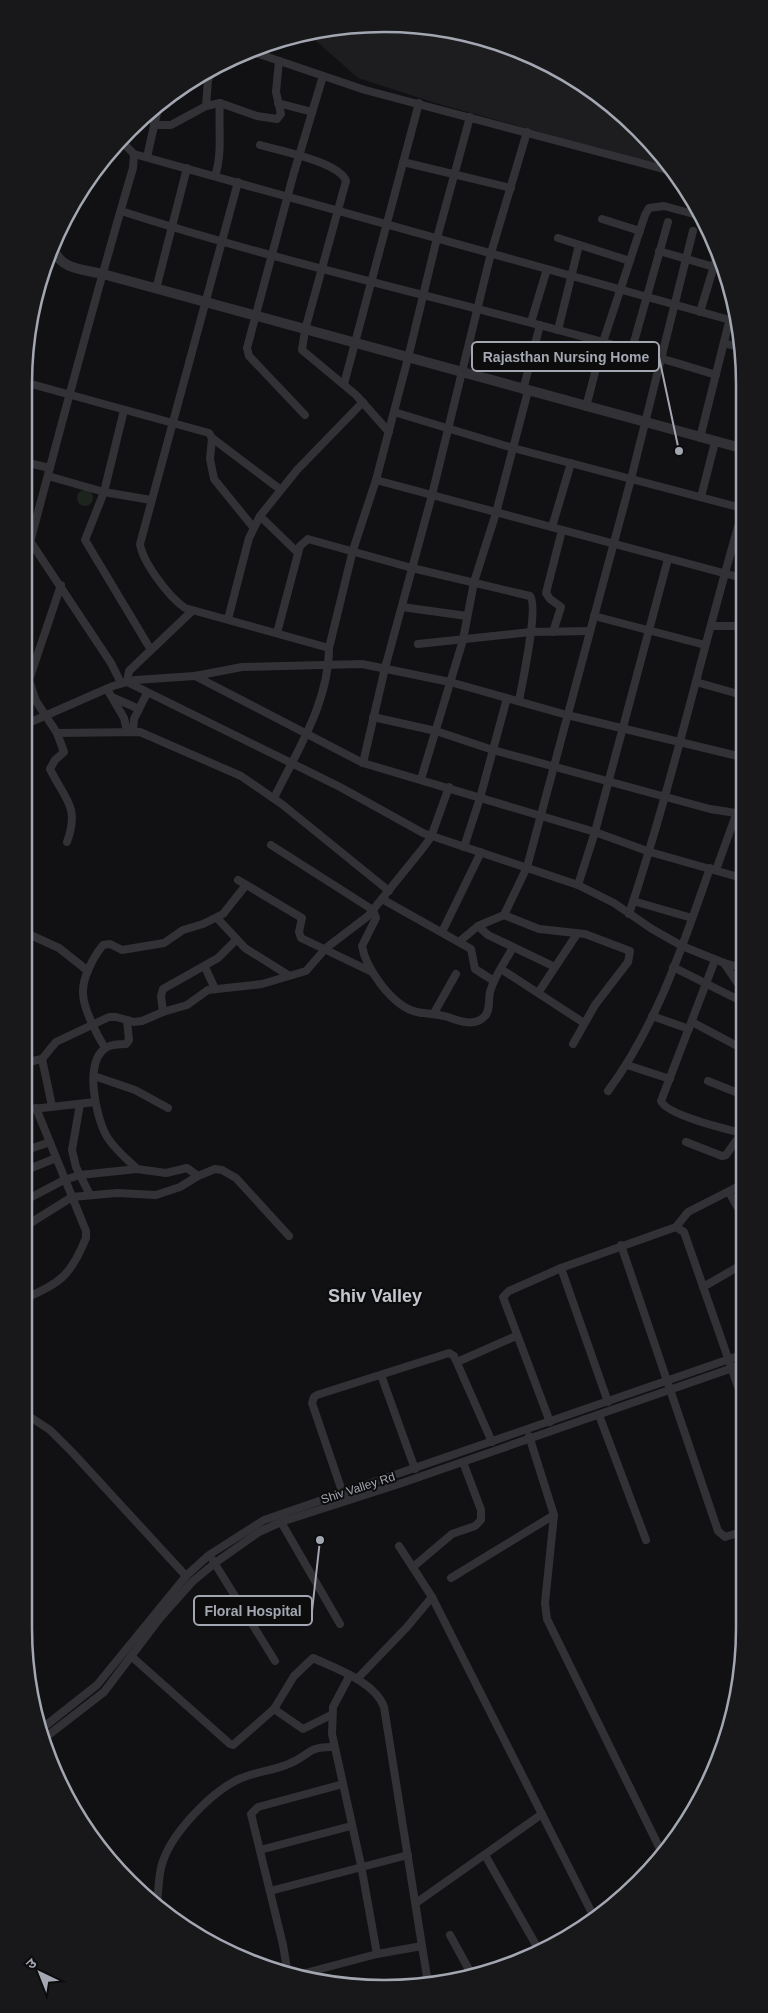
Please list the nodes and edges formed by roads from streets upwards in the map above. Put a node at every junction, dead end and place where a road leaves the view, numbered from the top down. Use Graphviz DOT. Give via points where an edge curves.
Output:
graph roads {
  1 [pos="261,55"];
  2 [pos="279,61"];
  3 [pos="323,76"];
  4 [pos="208,80"];
  5 [pos="278,103"];
  6 [pos="419,103"];
  7 [pos="220,104"];
  8 [pos="206,106"];
  9 [pos="312,112"];
  10 [pos="156,117"];
  11 [pos="470,117"];
  12 [pos="154,126"];
  13 [pos="527,132"];
  14 [pos="260,145"];
  15 [pos="125,146"];
  16 [pos="134,154"];
  17 [pos="147,157"];
  18 [pos="300,157"];
  19 [pos="403,162"];
  20 [pos="187,168"];
  21 [pos="662,168"];
  22 [pos="455,174"];
  23 [pos="215,176"];
  24 [pos="238,182"];
  25 [pos="511,188"];
  26 [pos="287,196"];
  27 [pos="121,211"];
  28 [pos="339,211"];
  29 [pos="691,213"];
  30 [pos="602,218"];
  31 [pos="668,222"];
  32 [pos="386,224"];
  33 [pos="173,228"];
  34 [pos="640,231"];
  35 [pos="693,231"];
  36 [pos="437,238"];
  37 [pos="558,238"];
  38 [pos="222,241"];
  39 [pos="579,245"];
  40 [pos="659,251"];
  41 [pos="491,253"];
  42 [pos="271,255"];
  43 [pos="56,257"];
  44 [pos="686,258"];
  45 [pos="630,261"];
  46 [pos="714,267"];
  47 [pos="322,269"];
  48 [pos="547,269"];
  49 [pos="103,274"];
  50 [pos="570,275"];
  51 [pos="373,283"];
  52 [pos="156,289"];
  53 [pos="621,289"];
  54 [pos="423,295"];
  55 [pos="646,297"];
  56 [pos="207,303"];
  57 [pos="675,304"];
  58 [pos="477,308"];
  59 [pos="700,312"];
  60 [pos="255,316"];
  61 [pos="729,317"];
  62 [pos="531,322"];
  63 [pos="730,323"];
  64 [pos="540,325"];
  65 [pos="305,330"];
  66 [pos="558,330"];
  67 [pos="603,342"];
  68 [pos="724,343"];
  69 [pos="355,344"];
  70 [pos="733,346"];
  71 [pos="632,349"];
  72 [pos="408,358"];
  73 [pos="662,358"];
  74 [pos="461,372"];
  75 [pos="716,374"];
  76 [pos="32,384"];
  77 [pos="344,384"];
  78 [pos="525,390"];
  79 [pos="71,393"];
  80 [pos="363,402"];
  81 [pos="586,407"];
  82 [pos="124,410"];
  83 [pos="394,412"];
  84 [pos="305,415"];
  85 [pos="645,423"];
  86 [pos="173,424"];
  87 [pos="447,429"];
  88 [pos="389,432"];
  89 [pos="212,438"];
  90 [pos="700,438"];
  91 [pos="715,442"];
  92 [pos="736,447"];
  93 [pos="513,448"];
  94 [pos="571,463"];
  95 [pos="32,465"];
  96 [pos="49,472"];
  97 [pos="631,479"];
  98 [pos="376,480"];
  99 [pos="276,487"];
  100 [pos="104,492"];
  101 [pos="432,495"];
  102 [pos="701,497"];
  103 [pos="151,500"];
  104 [pos="736,506"];
  105 [pos="496,512"];
  106 [pos="260,516"];
  107 [pos="253,527"];
  108 [pos="552,528"];
  109 [pos="562,530"];
  110 [pos="736,533"];
  111 [pos="32,535"];
  112 [pos="613,544"];
  113 [pos="32,545"];
  114 [pos="353,550"];
  115 [pos="298,553"];
  116 [pos="668,559"];
  117 [pos="412,568"];
  118 [pos="724,574"];
  119 [pos="736,577"];
  120 [pos="474,582"];
  121 [pos="61,585"];
  122 [pos="402,607"];
  123 [pos="192,611"];
  124 [pos="467,616"];
  125 [pos="594,616"];
  126 [pos="228,619"];
  127 [pos="711,626"];
  128 [pos="736,626"];
  129 [pos="649,629"];
  130 [pos="590,631"];
  131 [pos="531,632"];
  132 [pos="552,632"];
  133 [pos="277,633"];
  134 [pos="463,640"];
  135 [pos="418,644"];
  136 [pos="705,644"];
  137 [pos="329,648"];
  138 [pos="152,650"];
  139 [pos="329,664"];
  140 [pos="385,668"];
  141 [pos="32,671"];
  142 [pos="195,676"];
  143 [pos="124,682"];
  144 [pos="450,682"];
  145 [pos="696,682"];
  146 [pos="32,689"];
  147 [pos="107,689"];
  148 [pos="147,693"];
  149 [pos="736,693"];
  150 [pos="114,698"];
  151 [pos="507,698"];
  152 [pos="519,701"];
  153 [pos="139,709"];
  154 [pos="567,715"];
  155 [pos="46,716"];
  156 [pos="373,717"];
  157 [pos="32,722"];
  158 [pos="623,728"];
  159 [pos="130,731"];
  160 [pos="436,731"];
  161 [pos="306,732"];
  162 [pos="57,733"];
  163 [pos="678,742"];
  164 [pos="493,750"];
  165 [pos="736,755"];
  166 [pos="291,763"];
  167 [pos="363,763"];
  168 [pos="554,766"];
  169 [pos="421,780"];
  170 [pos="609,780"];
  171 [pos="449,787"];
  172 [pos="666,796"];
  173 [pos="274,798"];
  174 [pos="480,798"];
  175 [pos="736,813"];
  176 [pos="541,816"];
  177 [pos="736,819"];
  178 [pos="595,832"];
  179 [pos="431,837"];
  180 [pos="67,842"];
  181 [pos="271,845"];
  182 [pos="464,847"];
  183 [pos="481,852"];
  184 [pos="650,852"];
  185 [pos="527,867"];
  186 [pos="713,869"];
  187 [pos="736,876"];
  188 [pos="238,880"];
  189 [pos="246,885"];
  190 [pos="578,885"];
  191 [pos="389,891"];
  192 [pos="382,899"];
  193 [pos="633,901"];
  194 [pos="373,910"];
  195 [pos="629,914"];
  196 [pos="504,915"];
  197 [pos="218,918"];
  198 [pos="692,918"];
  199 [pos="478,926"];
  200 [pos="442,932"];
  201 [pos="577,934"];
  202 [pos="32,936"];
  203 [pos="236,940"];
  204 [pos="460,941"];
  205 [pos="682,946"];
  206 [pos="513,947"];
  207 [pos="326,948"];
  208 [pos="715,960"];
  209 [pos="724,963"];
  210 [pos="736,966"];
  211 [pos="205,967"];
  212 [pos="673,967"];
  213 [pos="555,968"];
  214 [pos="501,969"];
  215 [pos="88,972"];
  216 [pos="372,972"];
  217 [pos="456,974"];
  218 [pos="288,975"];
  219 [pos="494,980"];
  220 [pos="736,981"];
  221 [pos="707,985"];
  222 [pos="216,989"];
  223 [pos="538,993"];
  224 [pos="736,999"];
  225 [pos="163,1012"];
  226 [pos="434,1014"];
  227 [pos="652,1016"];
  228 [pos="127,1020"];
  229 [pos="584,1023"];
  230 [pos="93,1024"];
  231 [pos="690,1026"];
  232 [pos="573,1044"];
  233 [pos="736,1045"];
  234 [pos="105,1048"];
  235 [pos="42,1059"];
  236 [pos="32,1061"];
  237 [pos="627,1065"];
  238 [pos="94,1076"];
  239 [pos="670,1079"];
  240 [pos="708,1081"];
  241 [pos="608,1091"];
  242 [pos="736,1092"];
  243 [pos="95,1102"];
  244 [pos="80,1104"];
  245 [pos="52,1106"];
  246 [pos="36,1108"];
  247 [pos="168,1108"];
  248 [pos="32,1109"];
  249 [pos="736,1130"];
  250 [pos="736,1141"];
  251 [pos="50,1142"];
  252 [pos="686,1142"];
  253 [pos="32,1148"];
  254 [pos="56,1158"];
  255 [pos="32,1168"];
  256 [pos="137,1169"];
  257 [pos="80,1176"];
  258 [pos="198,1176"];
  259 [pos="64,1180"];
  260 [pos="736,1188"];
  261 [pos="728,1192"];
  262 [pos="90,1195"];
  263 [pos="32,1196"];
  264 [pos="72,1197"];
  265 [pos="736,1205"];
  266 [pos="32,1222"];
  267 [pos="676,1227"];
  268 [pos="289,1236"];
  269 [pos="621,1245"];
  270 [pos="561,1268"];
  271 [pos="736,1268"];
  272 [pos="703,1287"];
  273 [pos="32,1294"];
  274 [pos="516,1336"];
  275 [pos="736,1357"];
  276 [pos="728,1360"];
  277 [pos="457,1362"];
  278 [pos="736,1368"];
  279 [pos="731,1370"];
  280 [pos="381,1375"];
  281 [pos="666,1381"];
  282 [pos="736,1383"];
  283 [pos="669,1391"];
  284 [pos="608,1402"];
  285 [pos="599,1415"];
  286 [pos="32,1419"];
  287 [pos="550,1422"];
  288 [pos="527,1429"];
  289 [pos="530,1439"];
  290 [pos="492,1442"];
  291 [pos="463,1462"];
  292 [pos="415,1469"];
  293 [pos="342,1492"];
  294 [pos="345,1501"];
  295 [pos="554,1515"];
  296 [pos="281,1522"];
  297 [pos="736,1534"];
  298 [pos="646,1540"];
  299 [pos="399,1546"];
  300 [pos="209,1555"];
  301 [pos="214,1563"];
  302 [pos="412,1567"];
  303 [pos="186,1576"];
  304 [pos="451,1578"];
  305 [pos="432,1597"];
  306 [pos="340,1624"];
  307 [pos="131,1656"];
  308 [pos="275,1661"];
  309 [pos="353,1677"];
  310 [pos="274,1709"];
  311 [pos="331,1715"];
  312 [pos="46,1725"];
  313 [pos="49,1735"];
  314 [pos="334,1747"];
  315 [pos="343,1784"];
  316 [pos="542,1814"];
  317 [pos="351,1826"];
  318 [pos="659,1847"];
  319 [pos="260,1850"];
  320 [pos="408,1855"];
  321 [pos="485,1855"];
  322 [pos="361,1865"];
  323 [pos="270,1891"];
  324 [pos="158,1898"];
  325 [pos="416,1903"];
  326 [pos="592,1912"];
  327 [pos="450,1935"];
  328 [pos="536,1945"];
  329 [pos="422,1946"];
  330 [pos="377,1954"];
  331 [pos="286,1967"];
  332 [pos="469,1970"];
  333 [pos="308,1972"];
  334 [pos="427,1977"];
  1 -- 2 [label="street"];
  2 -- 3 [label="street"];
  2 -- 5 [label="street"];
  3 -- 6 [label="street"];
  3 -- 9 [label="street"];
  4 -- 8 [label="street"];
  5 -- 7 [label="street" via="281,114 278,119"];
  5 -- 9 [label="street"];
  6 -- 11 [label="street"];
  6 -- 19 [label="street"];
  7 -- 8 [label="street"];
  7 -- 23 [label="street" via="221,153"];
  8 -- 12 [label="street" via="171,125"];
  9 -- 18 [label="street"];
  10 -- 12 [label="street"];
  11 -- 13 [label="street"];
  11 -- 22 [label="street"];
  12 -- 17 [label="street"];
  13 -- 21 [label="street"];
  13 -- 25 [label="street"];
  14 -- 18 [label="street"];
  15 -- 16 [label="street"];
  16 -- 17 [label="street"];
  16 -- 27 [label="street"];
  17 -- 20 [label="street"];
  18 -- 26 [label="street"];
  18 -- 28 [label="street" via="331,166 344,176 346,181"];
  19 -- 22 [label="street"];
  19 -- 32 [label="street"];
  20 -- 23 [label="street"];
  20 -- 33 [label="street"];
  22 -- 25 [label="street"];
  22 -- 36 [label="street"];
  23 -- 24 [label="street"];
  24 -- 26 [label="street"];
  24 -- 38 [label="street"];
  25 -- 41 [label="street"];
  26 -- 28 [label="street"];
  26 -- 42 [label="street"];
  27 -- 33 [label="street"];
  27 -- 49 [label="street"];
  28 -- 32 [label="street"];
  28 -- 47 [label="street"];
  29 -- 34 [label="street" via="664,206 649,208"];
  30 -- 34 [label="street"];
  31 -- 40 [label="street"];
  32 -- 36 [label="street"];
  32 -- 51 [label="street"];
  33 -- 38 [label="street"];
  33 -- 52 [label="street"];
  34 -- 45 [label="street"];
  35 -- 44 [label="street"];
  36 -- 41 [label="street"];
  36 -- 54 [label="street"];
  37 -- 39 [label="street"];
  38 -- 42 [label="street"];
  38 -- 56 [label="street"];
  39 -- 45 [label="street"];
  39 -- 50 [label="street"];
  40 -- 44 [label="street"];
  40 -- 55 [label="street"];
  41 -- 48 [label="street"];
  41 -- 58 [label="street"];
  42 -- 47 [label="street"];
  42 -- 60 [label="street"];
  43 -- 49 [label="street" via="64,265"];
  44 -- 46 [label="street"];
  44 -- 57 [label="street"];
  45 -- 53 [label="street"];
  46 -- 59 [label="street"];
  47 -- 51 [label="street"];
  47 -- 65 [label="street"];
  48 -- 50 [label="street"];
  48 -- 62 [label="street"];
  49 -- 52 [label="street"];
  49 -- 79 [label="street"];
  50 -- 53 [label="street"];
  50 -- 66 [label="street"];
  51 -- 54 [label="street"];
  51 -- 69 [label="street"];
  52 -- 56 [label="street"];
  53 -- 55 [label="street"];
  53 -- 67 [label="street"];
  54 -- 58 [label="street"];
  54 -- 72 [label="street"];
  55 -- 57 [label="street"];
  55 -- 71 [label="street"];
  56 -- 60 [label="street"];
  56 -- 86 [label="street"];
  57 -- 59 [label="street"];
  57 -- 73 [label="street"];
  58 -- 62 [label="street"];
  58 -- 74 [label="street"];
  59 -- 61 [label="street"];
  60 -- 65 [label="street"];
  60 -- 84 [label="street" via="247,348 249,356"];
  62 -- 64 [label="street"];
  63 -- 68 [label="street"];
  64 -- 66 [label="street"];
  64 -- 78 [label="street"];
  65 -- 69 [label="street"];
  65 -- 77 [label="street" via="304,354"];
  66 -- 67 [label="street"];
  67 -- 71 [label="street"];
  67 -- 81 [label="street"];
  68 -- 70 [label="street"];
  68 -- 75 [label="street"];
  69 -- 72 [label="street"];
  69 -- 77 [label="street"];
  71 -- 73 [label="street"];
  72 -- 74 [label="street"];
  72 -- 83 [label="street"];
  73 -- 75 [label="street"];
  73 -- 85 [label="street"];
  74 -- 78 [label="street"];
  74 -- 87 [label="street"];
  75 -- 90 [label="street"];
  76 -- 79 [label="street"];
  77 -- 80 [label="street"];
  78 -- 81 [label="street"];
  78 -- 93 [label="street"];
  79 -- 82 [label="street"];
  79 -- 96 [label="street"];
  80 -- 88 [label="street"];
  80 -- 106 [label="street" via="297,470"];
  81 -- 85 [label="street"];
  82 -- 86 [label="street"];
  82 -- 100 [label="street"];
  83 -- 87 [label="street"];
  83 -- 88 [label="street"];
  85 -- 90 [label="street"];
  85 -- 97 [label="street"];
  86 -- 89 [label="street"];
  86 -- 103 [label="street"];
  87 -- 93 [label="street"];
  87 -- 101 [label="street"];
  88 -- 98 [label="street"];
  89 -- 99 [label="street"];
  89 -- 107 [label="street" via="210,459 214,479"];
  90 -- 91 [label="street"];
  91 -- 92 [label="street"];
  91 -- 102 [label="street"];
  93 -- 94 [label="street"];
  93 -- 105 [label="street"];
  94 -- 97 [label="street"];
  94 -- 108 [label="street"];
  95 -- 96 [label="street"];
  96 -- 100 [label="street"];
  96 -- 111 [label="street"];
  97 -- 102 [label="street"];
  97 -- 112 [label="street"];
  98 -- 101 [label="street"];
  98 -- 114 [label="street"];
  100 -- 103 [label="street"];
  100 -- 138 [label="street" via="86,536 86,544"];
  101 -- 105 [label="street"];
  101 -- 117 [label="street"];
  102 -- 104 [label="street"];
  103 -- 123 [label="street" via="141,552 178,603"];
  105 -- 108 [label="street"];
  105 -- 120 [label="street"];
  106 -- 107 [label="street"];
  106 -- 115 [label="street"];
  107 -- 126 [label="street"];
  108 -- 109 [label="street"];
  109 -- 112 [label="street"];
  109 -- 132 [label="street" via="546,593 561,607"];
  110 -- 118 [label="street"];
  112 -- 116 [label="street"];
  112 -- 125 [label="street"];
  113 -- 121 [label="street"];
  114 -- 115 [label="street" via="308,539"];
  114 -- 117 [label="street"];
  114 -- 137 [label="street"];
  115 -- 133 [label="street"];
  116 -- 118 [label="street"];
  116 -- 129 [label="street"];
  117 -- 120 [label="street"];
  117 -- 122 [label="street"];
  118 -- 119 [label="street"];
  118 -- 127 [label="street"];
  120 -- 124 [label="street"];
  120 -- 131 [label="street" via="530,596 534,605"];
  121 -- 141 [label="street"];
  121 -- 143 [label="street"];
  122 -- 124 [label="street"];
  122 -- 140 [label="street"];
  123 -- 126 [label="street"];
  123 -- 138 [label="street"];
  124 -- 134 [label="street"];
  125 -- 129 [label="street"];
  125 -- 130 [label="street"];
  126 -- 133 [label="street"];
  127 -- 128 [label="street"];
  127 -- 136 [label="street"];
  129 -- 136 [label="street"];
  129 -- 158 [label="street"];
  130 -- 132 [label="street"];
  130 -- 154 [label="street"];
  131 -- 132 [label="street"];
  131 -- 134 [label="street"];
  131 -- 152 [label="street"];
  133 -- 137 [label="street"];
  134 -- 135 [label="street"];
  134 -- 144 [label="street"];
  136 -- 145 [label="street"];
  137 -- 139 [label="street"];
  138 -- 143 [label="street" via="129,671"];
  139 -- 140 [label="street"];
  139 -- 142 [label="street" via="242,667"];
  139 -- 161 [label="street" via="316,712"];
  140 -- 144 [label="street"];
  140 -- 156 [label="street"];
  142 -- 143 [label="street"];
  142 -- 161 [label="street"];
  143 -- 147 [label="street"];
  143 -- 148 [label="street"];
  144 -- 151 [label="street"];
  144 -- 160 [label="street"];
  145 -- 149 [label="street"];
  145 -- 163 [label="street"];
  146 -- 155 [label="street"];
  147 -- 150 [label="street"];
  147 -- 155 [label="street"];
  148 -- 153 [label="street"];
  148 -- 166 [label="street"];
  150 -- 153 [label="street"];
  150 -- 159 [label="street"];
  151 -- 152 [label="street"];
  151 -- 164 [label="street"];
  152 -- 154 [label="street"];
  153 -- 159 [label="street"];
  154 -- 158 [label="street"];
  154 -- 168 [label="street"];
  155 -- 157 [label="street"];
  155 -- 162 [label="street"];
  156 -- 160 [label="street"];
  156 -- 167 [label="street"];
  158 -- 163 [label="street"];
  158 -- 170 [label="street"];
  159 -- 162 [label="street"];
  159 -- 173 [label="street" via="140,732 233,772"];
  160 -- 164 [label="street"];
  160 -- 169 [label="street"];
  161 -- 166 [label="street"];
  161 -- 167 [label="street"];
  162 -- 180 [label="street" via="64,752 50,769 73,812 73,826"];
  163 -- 165 [label="street"];
  163 -- 172 [label="street"];
  164 -- 168 [label="street"];
  164 -- 174 [label="street"];
  166 -- 173 [label="street"];
  166 -- 179 [label="street"];
  167 -- 169 [label="street"];
  168 -- 170 [label="street"];
  168 -- 176 [label="street"];
  169 -- 171 [label="street"];
  170 -- 172 [label="street"];
  170 -- 178 [label="street"];
  171 -- 174 [label="street"];
  171 -- 179 [label="street"];
  172 -- 175 [label="street" via="710,809"];
  172 -- 184 [label="street"];
  173 -- 191 [label="street"];
  174 -- 176 [label="street"];
  174 -- 182 [label="street"];
  176 -- 178 [label="street"];
  176 -- 185 [label="street"];
  177 -- 186 [label="street"];
  178 -- 184 [label="street"];
  178 -- 190 [label="street"];
  179 -- 182 [label="street"];
  179 -- 191 [label="street"];
  181 -- 194 [label="street"];
  182 -- 183 [label="street"];
  183 -- 185 [label="street"];
  183 -- 200 [label="street"];
  184 -- 186 [label="street"];
  184 -- 193 [label="street"];
  185 -- 190 [label="street"];
  185 -- 196 [label="street"];
  186 -- 187 [label="street"];
  186 -- 198 [label="street"];
  188 -- 189 [label="street"];
  189 -- 197 [label="street"];
  189 -- 207 [label="street" via="302,918 299,935"];
  190 -- 195 [label="street"];
  191 -- 192 [label="street"];
  192 -- 194 [label="street"];
  192 -- 200 [label="street"];
  193 -- 195 [label="street"];
  193 -- 198 [label="street"];
  194 -- 207 [label="street"];
  194 -- 216 [label="street" via="376,918 362,946"];
  195 -- 205 [label="street"];
  196 -- 199 [label="street"];
  196 -- 201 [label="street" via="539,929"];
  197 -- 203 [label="street"];
  197 -- 215 [label="street" via="183,930 164,943 122,950 106,944 99,949"];
  198 -- 205 [label="street"];
  199 -- 204 [label="street"];
  199 -- 206 [label="street" via="488,935"];
  200 -- 204 [label="street"];
  201 -- 213 [label="street"];
  201 -- 229 [label="street" via="622,946 631,954"];
  202 -- 215 [label="street" via="59,948"];
  203 -- 211 [label="street"];
  203 -- 218 [label="street"];
  204 -- 219 [label="street" via="473,952 475,969"];
  205 -- 208 [label="street"];
  205 -- 212 [label="street"];
  206 -- 213 [label="street"];
  206 -- 214 [label="street"];
  207 -- 216 [label="street"];
  207 -- 218 [label="street" via="306,970"];
  208 -- 209 [label="street"];
  208 -- 221 [label="street"];
  209 -- 210 [label="street"];
  209 -- 220 [label="street"];
  211 -- 222 [label="street"];
  211 -- 225 [label="street" via="163,989"];
  212 -- 221 [label="street"];
  212 -- 227 [label="street"];
  213 -- 223 [label="street"];
  214 -- 219 [label="street"];
  214 -- 223 [label="street"];
  215 -- 230 [label="street" via="82,992"];
  216 -- 226 [label="street" via="410,1009"];
  217 -- 226 [label="street"];
  218 -- 222 [label="street" via="243,987"];
  219 -- 226 [label="street" via="488,1013 481,1020 464,1022"];
  221 -- 224 [label="street"];
  221 -- 231 [label="street"];
  222 -- 225 [label="street" via="204,992 187,1005"];
  223 -- 229 [label="street"];
  225 -- 228 [label="street" via="142,1021"];
  227 -- 231 [label="street"];
  227 -- 237 [label="street"];
  228 -- 230 [label="street" via="113,1016"];
  228 -- 234 [label="street" via="128,1042"];
  229 -- 232 [label="street"];
  230 -- 234 [label="street"];
  230 -- 235 [label="street" via="56,1042"];
  231 -- 233 [label="street"];
  231 -- 239 [label="street"];
  234 -- 238 [label="street" via="98,1058"];
  235 -- 236 [label="street"];
  235 -- 245 [label="street"];
  237 -- 239 [label="street"];
  237 -- 241 [label="street"];
  238 -- 243 [label="street"];
  238 -- 247 [label="street" via="134,1090"];
  239 -- 249 [label="street" via="662,1101 664,1106"];
  240 -- 242 [label="street"];
  243 -- 244 [label="street"];
  243 -- 256 [label="street" via="106,1135"];
  244 -- 245 [label="street"];
  244 -- 257 [label="street" via="72,1150"];
  245 -- 246 [label="street"];
  246 -- 248 [label="street"];
  246 -- 251 [label="street"];
  250 -- 252 [label="street" via="722,1156"];
  251 -- 253 [label="street"];
  251 -- 254 [label="street"];
  254 -- 255 [label="street"];
  254 -- 259 [label="street"];
  256 -- 257 [label="street"];
  256 -- 258 [label="street" via="166,1173 187,1168"];
  257 -- 259 [label="street"];
  257 -- 262 [label="street"];
  258 -- 262 [label="street" via="180,1187 156,1195"];
  258 -- 268 [label="street" via="222,1170 236,1178"];
  259 -- 263 [label="street"];
  259 -- 264 [label="street"];
  260 -- 261 [label="street"];
  261 -- 265 [label="street"];
  261 -- 267 [label="street" via="688,1212"];
  262 -- 264 [label="street"];
  264 -- 266 [label="street"];
  264 -- 273 [label="street" via="86,1231 82,1249 62,1280"];
  267 -- 269 [label="street"];
  267 -- 272 [label="street" via="684,1232"];
  269 -- 270 [label="street"];
  269 -- 281 [label="street"];
  270 -- 274 [label="street" via="503,1296"];
  270 -- 284 [label="street"];
  271 -- 272 [label="street"];
  272 -- 276 [label="street"];
  274 -- 277 [label="street"];
  274 -- 287 [label="street"];
  275 -- 276 [label="street, Shiv Valley Rd"];
  276 -- 279 [label="street"];
  276 -- 281 [label="street, Shiv Valley Rd"];
  277 -- 280 [label="street" via="452,1353 445,1353"];
  277 -- 290 [label="street"];
  278 -- 279 [label="street, Shiv Valley Rd"];
  279 -- 282 [label="street"];
  279 -- 283 [label="street, Shiv Valley Rd"];
  280 -- 292 [label="street"];
  280 -- 293 [label="street" via="317,1395 312,1400"];
  281 -- 283 [label="street"];
  281 -- 284 [label="street, Shiv Valley Rd"];
  283 -- 285 [label="street, Shiv Valley Rd"];
  283 -- 297 [label="street" via="718,1531 725,1537"];
  284 -- 287 [label="street, Shiv Valley Rd"];
  285 -- 289 [label="street, Shiv Valley Rd"];
  285 -- 298 [label="street"];
  286 -- 303 [label="street" via="50,1430 72,1452"];
  287 -- 288 [label="street, Shiv Valley Rd"];
  288 -- 289 [label="street"];
  288 -- 290 [label="street, Shiv Valley Rd"];
  289 -- 291 [label="street, Shiv Valley Rd"];
  289 -- 295 [label="street"];
  290 -- 292 [label="street, Shiv Valley Rd"];
  291 -- 294 [label="street, Shiv Valley Rd"];
  291 -- 302 [label="street" via="481,1510 481,1520 475,1526 452,1534"];
  292 -- 293 [label="street, Shiv Valley Rd"];
  293 -- 294 [label="street"];
  293 -- 300 [label="street, Shiv Valley Rd" via="264,1520"];
  294 -- 296 [label="street, Shiv Valley Rd"];
  295 -- 304 [label="street"];
  295 -- 318 [label="street" via="545,1603 547,1619"];
  296 -- 301 [label="street, Shiv Valley Rd" via="259,1532"];
  296 -- 306 [label="street"];
  299 -- 302 [label="street"];
  300 -- 301 [label="street"];
  300 -- 303 [label="street, Shiv Valley Rd"];
  301 -- 307 [label="street, Shiv Valley Rd" via="176,1598"];
  301 -- 308 [label="street"];
  302 -- 305 [label="street"];
  303 -- 312 [label="street, Shiv Valley Rd" via="97,1685"];
  305 -- 309 [label="street" via="407,1627"];
  305 -- 316 [label="street"];
  307 -- 310 [label="street" via="230,1744 233,1745"];
  307 -- 313 [label="street, Shiv Valley Rd" via="104,1692"];
  309 -- 310 [label="street" via="313,1658 294,1676"];
  309 -- 311 [label="street" via="337,1697"];
  309 -- 320 [label="street" via="384,1707"];
  310 -- 311 [label="street" via="304,1729"];
  311 -- 314 [label="street"];
  314 -- 315 [label="street"];
  314 -- 324 [label="street" via="318,1747 288,1765 240,1778 209,1800 177,1834 167,1851 160,1872"];
  315 -- 317 [label="street"];
  315 -- 319 [label="street" via="254,1809 250,1818"];
  316 -- 321 [label="street"];
  316 -- 326 [label="street"];
  317 -- 319 [label="street"];
  317 -- 322 [label="street"];
  319 -- 323 [label="street"];
  320 -- 322 [label="street"];
  320 -- 325 [label="street"];
  321 -- 325 [label="street"];
  321 -- 328 [label="street"];
  322 -- 323 [label="street"];
  322 -- 330 [label="street"];
  323 -- 331 [label="street"];
  325 -- 329 [label="street"];
  327 -- 332 [label="street"];
  329 -- 330 [label="street"];
  329 -- 334 [label="street"];
  330 -- 333 [label="street"];
}
